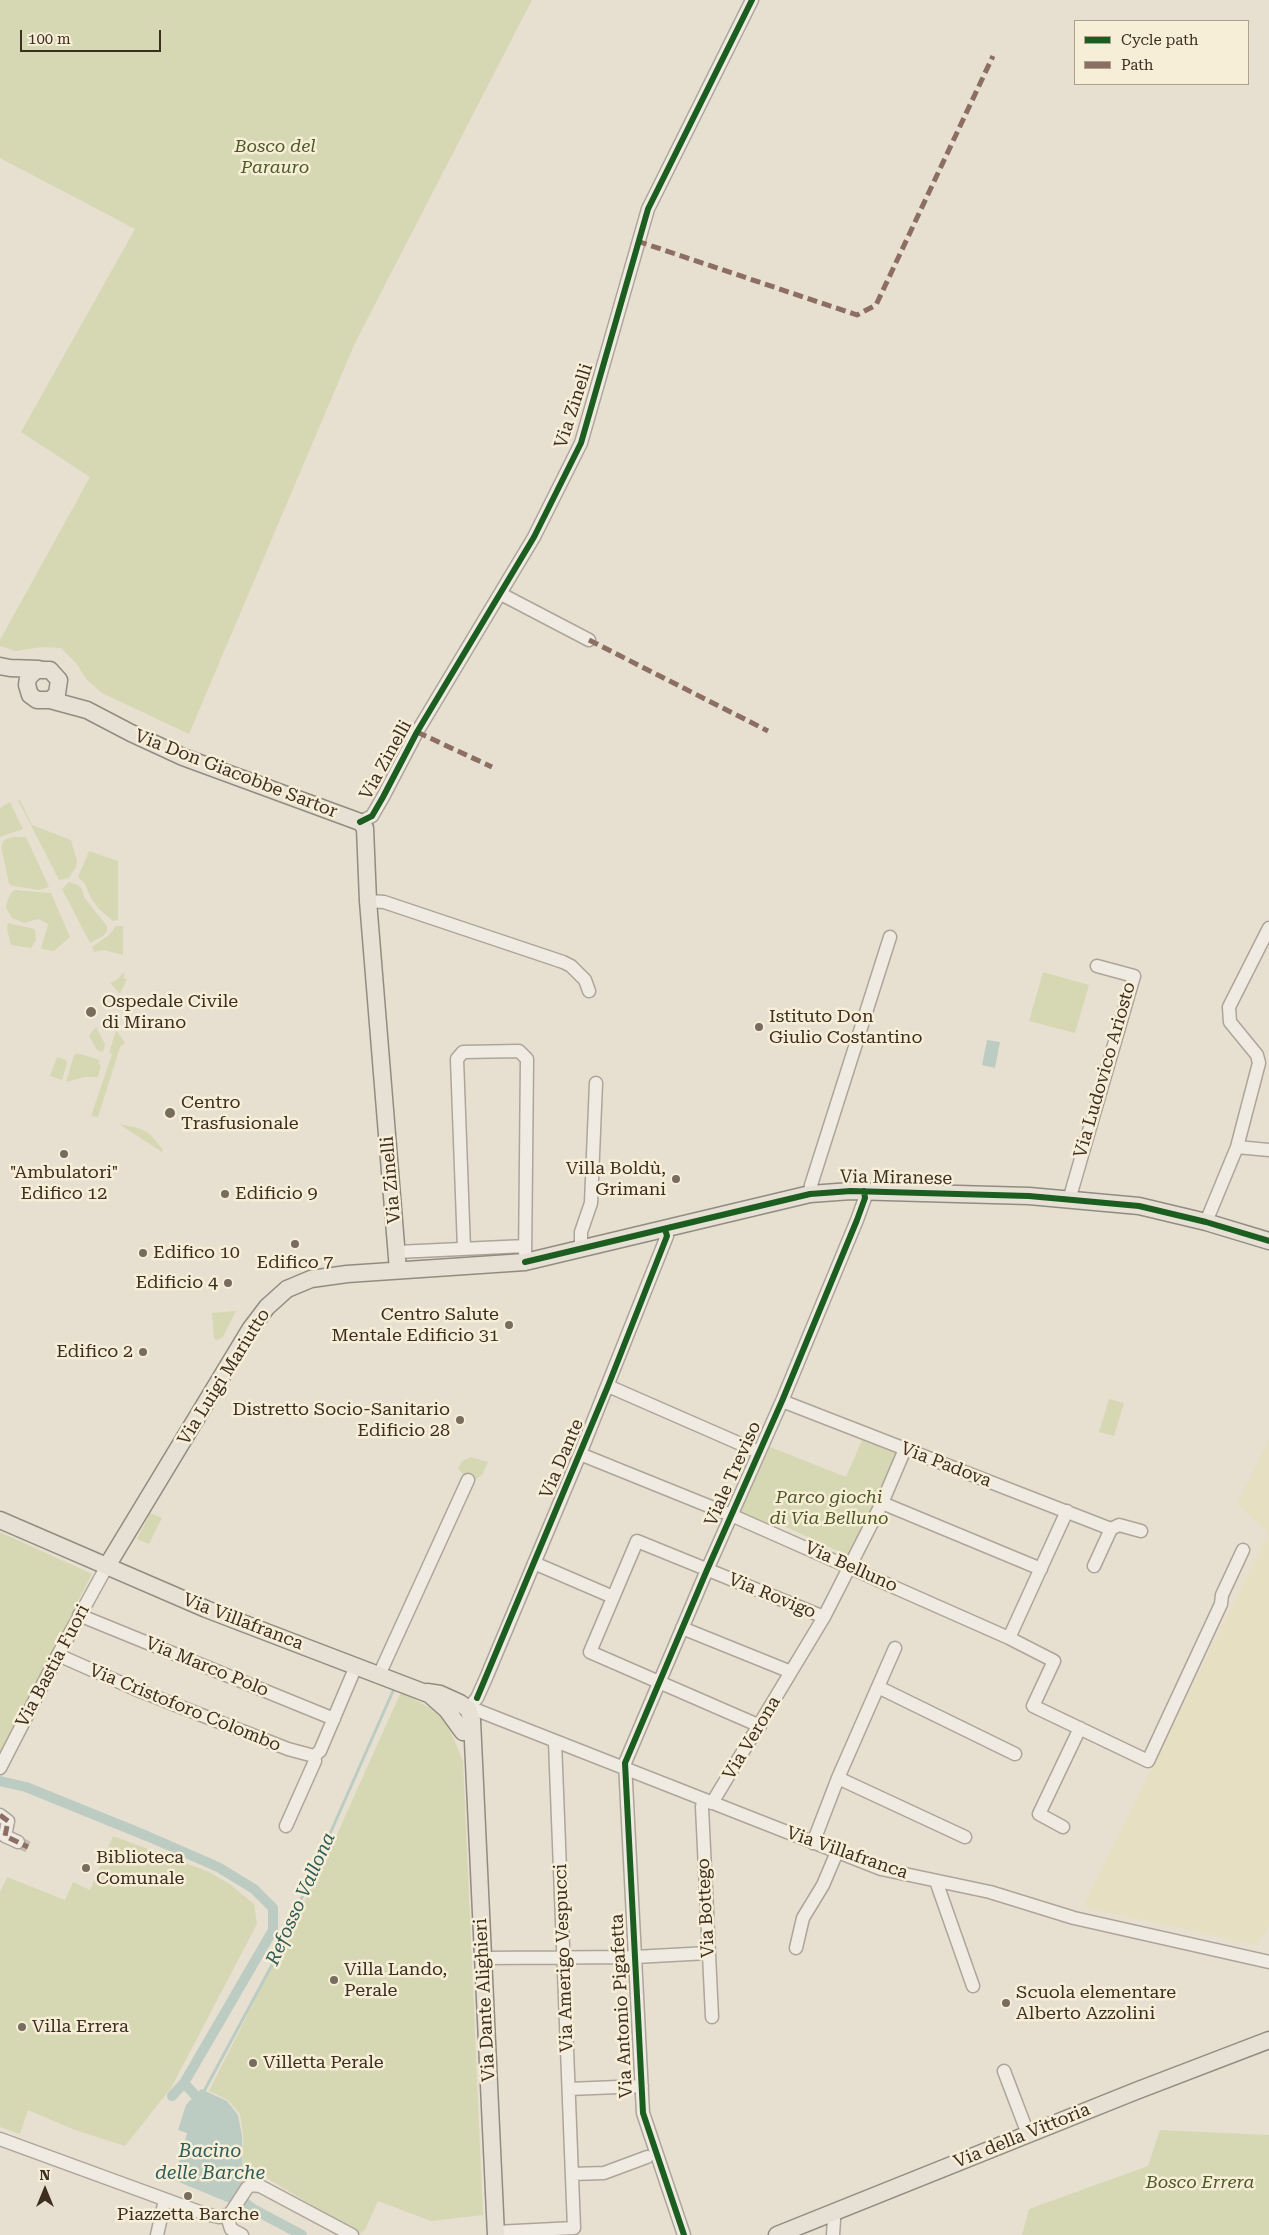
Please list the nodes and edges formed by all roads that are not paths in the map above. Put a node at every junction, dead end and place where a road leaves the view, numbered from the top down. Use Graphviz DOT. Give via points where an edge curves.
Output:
graph roads {
  1 [pos="752,0"];
  2 [pos="501,594"];
  3 [pos="589,640"];
  4 [pos="0,666"];
  5 [pos="39,669"];
  6 [pos="0,673"];
  7 [pos="59,680"];
  8 [pos="27,689"];
  9 [pos="50,700"];
  10 [pos="87,710"];
  11 [pos="360,822"];
  12 [pos="368,901"];
  13 [pos="1269,928"];
  14 [pos="890,937"];
  15 [pos="1097,966"];
  16 [pos="589,991"];
  17 [pos="596,1083"];
  18 [pos="1237,1147"];
  19 [pos="1269,1150"];
  20 [pos="864,1190"];
  21 [pos="810,1194"];
  22 [pos="1069,1200"];
  23 [pos="1206,1222"];
  24 [pos="665,1229"];
  25 [pos="1269,1241"];
  26 [pos="464,1249"];
  27 [pos="581,1250"];
  28 [pos="396,1252"];
  29 [pos="525,1254"];
  30 [pos="398,1270"];
  31 [pos="608,1386"];
  32 [pos="782,1401"];
  33 [pos="905,1449"];
  34 [pos="759,1452"];
  35 [pos="580,1454"];
  36 [pos="468,1480"];
  37 [pos="882,1503"];
  38 [pos="1067,1511"];
  39 [pos="731,1515"];
  40 [pos="0,1520"];
  41 [pos="1111,1529"];
  42 [pos="1141,1531"];
  43 [pos="1243,1550"];
  44 [pos="534,1563"];
  45 [pos="107,1566"];
  46 [pos="1094,1566"];
  47 [pos="851,1567"];
  48 [pos="1041,1569"];
  49 [pos="707,1570"];
  50 [pos="613,1597"];
  51 [pos="79,1615"];
  52 [pos="824,1617"];
  53 [pos="682,1628"];
  54 [pos="1009,1638"];
  55 [pos="895,1648"];
  56 [pos="58,1655"];
  57 [pos="356,1666"];
  58 [pos="791,1672"];
  59 [pos="379,1675"];
  60 [pos="659,1681"];
  61 [pos="878,1687"];
  62 [pos="427,1692"];
  63 [pos="472,1704"];
  64 [pos="334,1719"];
  65 [pos="760,1726"];
  66 [pos="1080,1728"];
  67 [pos="463,1732"];
  68 [pos="555,1742"];
  69 [pos="1015,1754"];
  70 [pos="314,1756"];
  71 [pos="473,1766"];
  72 [pos="0,1768"];
  73 [pos="624,1769"];
  74 [pos="838,1778"];
  75 [pos="708,1801"];
  76 [pos="0,1815"];
  77 [pos="286,1826"];
  78 [pos="1063,1827"];
  79 [pos="965,1836"];
  80 [pos="18,1842"];
  81 [pos="814,1843"];
  82 [pos="837,1852"];
  83 [pos="936,1881"];
  84 [pos="796,1948"];
  85 [pos="708,1953"];
  86 [pos="634,1956"];
  87 [pos="564,1957"];
  88 [pos="482,1958"];
  89 [pos="1269,1962"];
  90 [pos="973,1986"];
  91 [pos="712,2017"];
  92 [pos="1269,2040"];
  93 [pos="1004,2071"];
  94 [pos="642,2086"];
  95 [pos="569,2089"];
  96 [pos="1028,2134"];
  97 [pos="0,2140"];
  98 [pos="647,2158"];
  99 [pos="572,2174"];
  100 [pos="165,2200"];
  101 [pos="230,2213"];
  102 [pos="832,2213"];
  103 [pos="496,2233"];
  104 [pos="157,2235"];
  105 [pos="242,2235"];
  106 [pos="352,2235"];
  107 [pos="684,2235"];
  108 [pos="777,2235"];
  109 [pos="833,2235"];
  1 -- 2 [label="street, Via Zinelli" via="648,209 582,442"];
  2 -- 3 [label="street"];
  2 -- 11 [label="street, Via Zinelli" via="417,732 372,816"];
  4 -- 5 [label="main road, Via Don Giacobbe Sartor"];
  5 -- 7 [label="main road, Via Don Giacobbe Sartor" via="53,672"];
  5 -- 8 [label="main road" via="28,678"];
  6 -- 8 [label="main road, Via Don Giacobbe Sartor"];
  7 -- 9 [label="main road" via="57,694"];
  7 -- 10 [label="main road, Via Don Giacobbe Sartor"];
  8 -- 9 [label="main road, Via Don Giacobbe Sartor" via="37,700"];
  9 -- 10 [label="main road, Via Don Giacobbe Sartor"];
  10 -- 11 [label="main road, Via Don Giacobbe Sartor" via="183,757"];
  11 -- 12 [label="main road, Via Zinelli" via="365,828"];
  12 -- 16 [label="street" via="384,902 563,962 585,980"];
  12 -- 28 [label="main road, Via Zinelli"];
  13 -- 18 [label="street" via="1229,1007 1230,1022 1260,1063"];
  14 -- 21 [label="street"];
  15 -- 22 [label="street, Via Ludovico Ariosto" via="1134,976"];
  17 -- 27 [label="street" via="591,1203 581,1232"];
  18 -- 19 [label="street"];
  18 -- 23 [label="street"];
  20 -- 21 [label="main road, Via Miranese"];
  20 -- 22 [label="main road, Via Miranese"];
  20 -- 32 [label="street, Viale Treviso" via="865,1198 858,1220"];
  21 -- 24 [label="main road, Via Miranese"];
  22 -- 23 [label="main road, Via Miranese" via="1139,1206"];
  23 -- 25 [label="main road, Via Miranese"];
  24 -- 27 [label="main road, Via Miranese"];
  24 -- 31 [label="street, Via Dante" via="667,1236"];
  26 -- 28 [label="street, Via Miranese"];
  26 -- 29 [label="street, Via Miranese"];
  26 -- 29 [label="street" via="458,1055 463,1052 519,1051 527,1059"];
  27 -- 29 [label="main road, Via Miranese"];
  28 -- 30 [label="main road, Via Zinelli"];
  29 -- 30 [label="main road, Via Miranese"];
  30 -- 45 [label="main road, Via Luigi Mariutto" via="311,1279 287,1289 275,1299 251,1328"];
  31 -- 34 [label="street"];
  31 -- 35 [label="street, Via Dante"];
  32 -- 33 [label="street, Via Padova"];
  32 -- 34 [label="street, Viale Treviso"];
  33 -- 37 [label="street, Via Verona"];
  33 -- 38 [label="street, Via Padova"];
  34 -- 39 [label="street, Viale Treviso"];
  35 -- 39 [label="street, Via Belluno"];
  35 -- 44 [label="street, Via Dante"];
  36 -- 59 [label="street"];
  37 -- 47 [label="street, Via Verona"];
  37 -- 48 [label="street"];
  38 -- 41 [label="street, Via Padova"];
  38 -- 48 [label="street"];
  39 -- 47 [label="street, Via Belluno"];
  39 -- 49 [label="street, Viale Treviso"];
  40 -- 45 [label="main road, Via Villafranca"];
  41 -- 42 [label="street, Via Padova" via="1120,1524"];
  41 -- 46 [label="street"];
  43 -- 66 [label="street, Via Belluno" via="1148,1761"];
  44 -- 50 [label="street"];
  44 -- 63 [label="street, Via Dante"];
  45 -- 51 [label="street, Via Bastia Fuori"];
  45 -- 57 [label="main road, Via Villafranca" via="206,1609"];
  47 -- 52 [label="street, Via Verona"];
  47 -- 54 [label="street, Via Belluno"];
  48 -- 54 [label="street"];
  49 -- 50 [label="street, Via Rovigo" via="637,1541"];
  49 -- 52 [label="street, Via Rovigo"];
  49 -- 53 [label="street, Viale Treviso"];
  50 -- 60 [label="street" via="590,1652"];
  51 -- 56 [label="street, Via Bastia Fuori"];
  51 -- 64 [label="street, Via Marco Polo"];
  52 -- 58 [label="street, Via Verona"];
  53 -- 58 [label="street"];
  53 -- 60 [label="street, Viale Treviso"];
  54 -- 66 [label="street, Via Belluno" via="1054,1661 1033,1706"];
  55 -- 61 [label="street"];
  56 -- 70 [label="street, Via Cristoforo Colombo" via="144,1693"];
  56 -- 72 [label="street, Via Bastia Fuori"];
  57 -- 59 [label="main road, Via Villafranca"];
  57 -- 64 [label="street"];
  58 -- 65 [label="street, Via Verona"];
  59 -- 62 [label="main road, Via Villafranca"];
  60 -- 65 [label="street"];
  60 -- 73 [label="street, Viale Treviso"];
  61 -- 69 [label="street"];
  61 -- 74 [label="street"];
  62 -- 63 [label="main road, Via Villafranca"];
  62 -- 67 [label="main road, Via Villafranca" via="447,1710"];
  63 -- 67 [label="main road, Via Dante Alighieri" via="464,1715"];
  63 -- 68 [label="street, Via Villafranca" via="479,1711"];
  63 -- 71 [label="main road, Via Dante Alighieri"];
  64 -- 70 [label="street" via="320,1752"];
  65 -- 75 [label="street, Via Verona"];
  66 -- 78 [label="street" via="1039,1814"];
  67 -- 71 [label="main road, Via Dante Alighieri"];
  68 -- 73 [label="street, Via Villafranca"];
  68 -- 87 [label="street, Via Amerigo Vespucci"];
  70 -- 77 [label="street" via="315,1761"];
  71 -- 88 [label="main road, Via Dante Alighieri"];
  73 -- 75 [label="street, Via Villafranca"];
  73 -- 86 [label="street, Via Antonio Pigafetta"];
  74 -- 79 [label="street"];
  74 -- 81 [label="street"];
  75 -- 81 [label="street, Via Villafranca"];
  75 -- 85 [label="street, Via Bottego" via="702,1807"];
  76 -- 80 [label="street" via="8,1821 4,1836"];
  81 -- 82 [label="street, Via Villafranca"];
  82 -- 83 [label="street, Via Villafranca" via="898,1874"];
  82 -- 84 [label="street" via="823,1885 803,1918"];
  83 -- 89 [label="street, Via Villafranca" via="990,1892 1074,1918"];
  83 -- 90 [label="street"];
  85 -- 86 [label="street"];
  85 -- 91 [label="street, Via Bottego"];
  86 -- 87 [label="street"];
  86 -- 94 [label="street, Via Antonio Pigafetta"];
  87 -- 88 [label="street"];
  87 -- 95 [label="street, Via Amerigo Vespucci"];
  88 -- 103 [label="main road, Via Dante Alighieri"];
  92 -- 96 [label="main road, Via della Vittoria"];
  93 -- 96 [label="street"];
  94 -- 95 [label="street"];
  94 -- 107 [label="street, Via Antonio Pigafetta" via="643,2113"];
  95 -- 99 [label="street, Via Amerigo Vespucci"];
  96 -- 102 [label="main road, Via della Vittoria"];
  97 -- 100 [label="street"];
  98 -- 99 [label="street" via="604,2173"];
  99 -- 103 [label="street, Via Amerigo Vespucci" via="574,2228"];
  100 -- 101 [label="street" via="205,2214"];
  100 -- 104 [label="street"];
  101 -- 105 [label="street" via="231,2229"];
  101 -- 106 [label="street" via="247,2188 260,2186"];
  102 -- 108 [label="main road, Via della Vittoria"];
  102 -- 109 [label="street"];
}
